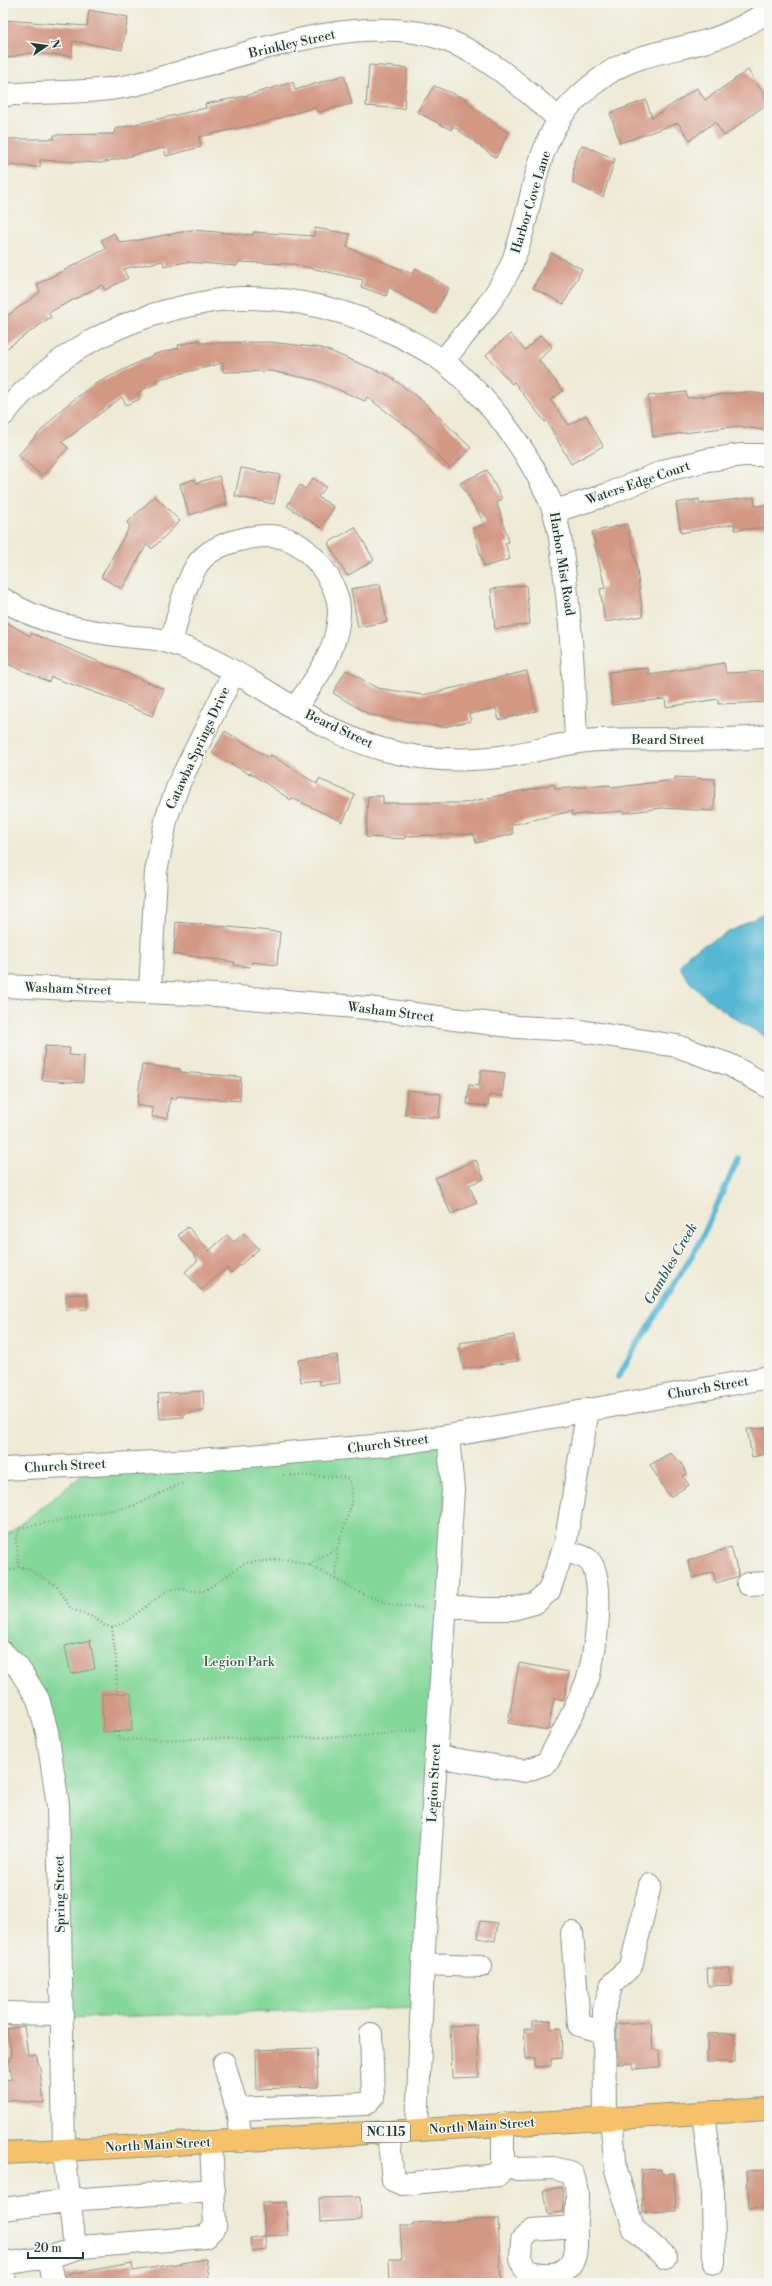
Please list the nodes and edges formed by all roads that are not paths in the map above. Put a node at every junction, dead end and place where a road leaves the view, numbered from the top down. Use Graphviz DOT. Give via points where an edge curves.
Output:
graph roads {
  1 [pos="769,11"];
  2 [pos="3,95"];
  3 [pos="559,119"];
  4 [pos="443,361"];
  5 [pos="3,415"];
  6 [pos="769,455"];
  7 [pos="555,511"];
  8 [pos="3,599"];
  9 [pos="171,643"];
  10 [pos="234,672"];
  11 [pos="296,708"];
  12 [pos="769,736"];
  13 [pos="576,742"];
  14 [pos="3,986"];
  15 [pos="150,992"];
  16 [pos="769,1087"];
  17 [pos="769,1377"];
  18 [pos="588,1409"];
  19 [pos="448,1436"];
  20 [pos="3,1470"];
  21 [pos="564,1550"];
  22 [pos="438,1607"];
  23 [pos="3,1653"];
  24 [pos="435,1756"];
  25 [pos="650,1885"];
  26 [pos="572,1933"];
  27 [pos="423,1964"];
  28 [pos="480,1966"];
  29 [pos="3,2013"];
  30 [pos="62,2014"];
  31 [pos="604,2032"];
  32 [pos="370,2034"];
  33 [pos="224,2063"];
  34 [pos="366,2104"];
  35 [pos="237,2109"];
  36 [pos="769,2109"];
  37 [pos="703,2113"];
  38 [pos="608,2118"];
  39 [pos="503,2124"];
  40 [pos="417,2130"];
  41 [pos="388,2132"];
  42 [pos="361,2134"];
  43 [pos="241,2141"];
  44 [pos="211,2143"];
  45 [pos="64,2150"];
  46 [pos="3,2153"];
  47 [pos="503,2163"];
  48 [pos="214,2190"];
  49 [pos="70,2200"];
  50 [pos="3,2209"];
  51 [pos="575,2227"];
  52 [pos="75,2249"];
  53 [pos="49,2257"];
  54 [pos="666,2258"];
  55 [pos="714,2263"];
  56 [pos="3,2264"];
  57 [pos="3,2268"];
  58 [pos="5,2283"];
  59 [pos="54,2283"];
  1 -- 3 [label="street, Harbor Cove Lane" via="751,23 709,40 632,60 589,88"];
  2 -- 3 [label="street, Brinkley Street" via="116,89 318,37 365,29 399,30 426,34 470,51 529,92"];
  3 -- 4 [label="street, Harbor Cove Lane" via="540,160 526,221 509,270 496,292"];
  4 -- 5 [label="street, Harbor Mist Road" via="384,328 347,313 316,305 240,297 154,313 100,335 41,375 22,392"];
  4 -- 7 [label="street, Harbor Mist Road" via="491,408 514,436"];
  6 -- 7 [label="street, Waters Edge Court" via="721,458 666,470 606,495"];
  7 -- 13 [label="street, Harbor Mist Road" via="572,632"];
  8 -- 9 [label="street, Beard Street" via="41,617 81,631"];
  9 -- 10 [label="street, Beard Street" via="196,652"];
  9 -- 11 [label="street" via="185,594 198,564 220,546 248,539 281,537 307,550 331,578 340,612 334,644 324,670"];
  10 -- 11 [label="street, Beard Street"];
  10 -- 15 [label="street, Catawba Springs Drive" via="179,783 167,816 156,872"];
  11 -- 13 [label="street, Beard Street" via="340,732 380,748 422,758 469,760 512,755"];
  12 -- 13 [label="street, Beard Street" via="732,740"];
  14 -- 15 [label="street, Washam Street"];
  15 -- 16 [label="street, Washam Street" via="367,1008 517,1027 574,1030 677,1046 730,1065"];
  17 -- 18 [label="street, Church Street"];
  18 -- 19 [label="street, Church Street"];
  18 -- 21 [label="street"];
  19 -- 20 [label="street, Church Street" via="327,1451"];
  19 -- 22 [label="street, Legion Street" via="453,1490"];
  21 -- 22 [label="street" via="549,1591 535,1603 513,1609"];
  21 -- 24 [label="street" via="588,1559 596,1573 599,1589 598,1614 588,1679 547,1764 525,1771"];
  22 -- 24 [label="street, Legion Street"];
  23 -- 30 [label="street, Spring Street" via="18,1666 38,1698 58,1805"];
  24 -- 27 [label="street, Legion Street"];
  25 -- 31 [label="street" via="631,1966 612,1984 604,2010"];
  26 -- 31 [label="street" via="579,2025"];
  27 -- 28 [label="street"];
  27 -- 40 [label="street, Legion Street"];
  29 -- 30 [label="street"];
  30 -- 45 [label="street, Spring Street"];
  31 -- 38 [label="street"];
  32 -- 34 [label="street" via="373,2097"];
  33 -- 35 [label="street"];
  34 -- 35 [label="street"];
  34 -- 42 [label="street"];
  35 -- 43 [label="street"];
  36 -- 37 [label="main road, North Main Street / NC 115"];
  37 -- 38 [label="main road, North Main Street / NC 115"];
  37 -- 55 [label="street" via="713,2193"];
  38 -- 39 [label="main road, North Main Street / NC 115"];
  38 -- 54 [label="street" via="616,2170 634,2229"];
  39 -- 40 [label="main road, North Main Street / NC 115"];
  39 -- 47 [label="street"];
  40 -- 41 [label="main road, North Main Street / NC 115"];
  41 -- 42 [label="main road, North Main Street / NC 115"];
  41 -- 47 [label="street" via="393,2180 402,2184 499,2175"];
  42 -- 43 [label="main road, North Main Street / NC 115"];
  43 -- 44 [label="main road, North Main Street / NC 115"];
  44 -- 45 [label="main road, North Main Street / NC 115"];
  44 -- 48 [label="street"];
  45 -- 46 [label="main road, North Main Street / NC 115"];
  45 -- 49 [label="street, Spring Street"];
  47 -- 51 [label="street" via="518,2169 553,2168 572,2173 577,2186"];
  48 -- 49 [label="street"];
  48 -- 52 [label="street" via="215,2227 205,2237"];
  49 -- 50 [label="street"];
  49 -- 52 [label="street, Spring Street"];
  52 -- 53 [label="street"];
  53 -- 56 [label="street"];
  53 -- 59 [label="street"];
  57 -- 58 [label="street"];
}
